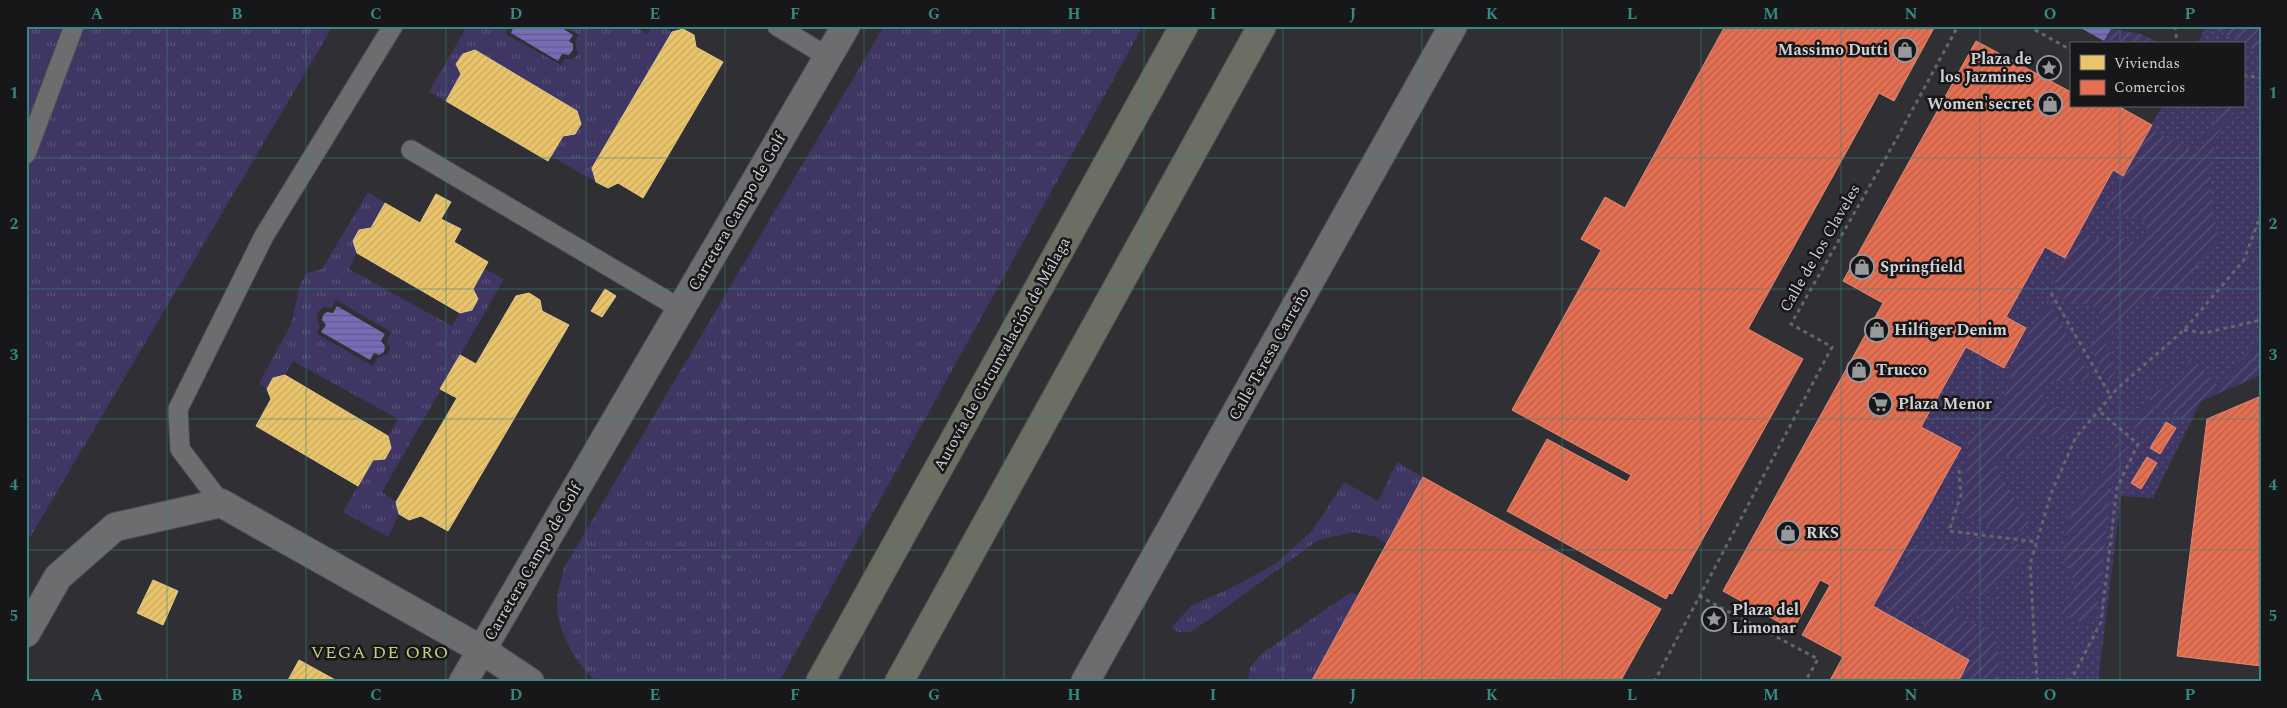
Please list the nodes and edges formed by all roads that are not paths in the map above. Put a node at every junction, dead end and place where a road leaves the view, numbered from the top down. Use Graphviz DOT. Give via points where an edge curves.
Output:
graph roads {
  1 [pos="74,26"];
  2 [pos="394,26"];
  3 [pos="777,26"];
  4 [pos="846,26"];
  5 [pos="1184,26"];
  6 [pos="1262,26"];
  7 [pos="1453,26"];
  8 [pos="828,57"];
  9 [pos="411,150"];
  10 [pos="26,154"];
  11 [pos="680,309"];
  12 [pos="220,503"];
  13 [pos="26,633"];
  14 [pos="482,650"];
  15 [pos="463,682"];
  16 [pos="530,682"];
  17 [pos="820,682"];
  18 [pos="899,682"];
  19 [pos="1085,682"];
  1 -- 10 [label="lane"];
  2 -- 12 [label="lane" via="264,236 178,409 180,449"];
  3 -- 8 [label="lane"];
  4 -- 8 [label="street, Carretera Campo de Golf"];
  5 -- 17 [label="highway, Autovía de Circunvalación de Málaga"];
  6 -- 18 [label="highway"];
  7 -- 19 [label="street, Calle Teresa Carreño"];
  8 -- 11 [label="street, Carretera Campo de Golf"];
  9 -- 11 [label="lane"];
  11 -- 14 [label="street, Carretera Campo de Golf"];
  12 -- 13 [label="street" via="115,527 58,576"];
  12 -- 14 [label="street, Carretera Campo de Golf"];
  14 -- 15 [label="street"];
  14 -- 16 [label="street"];
}
